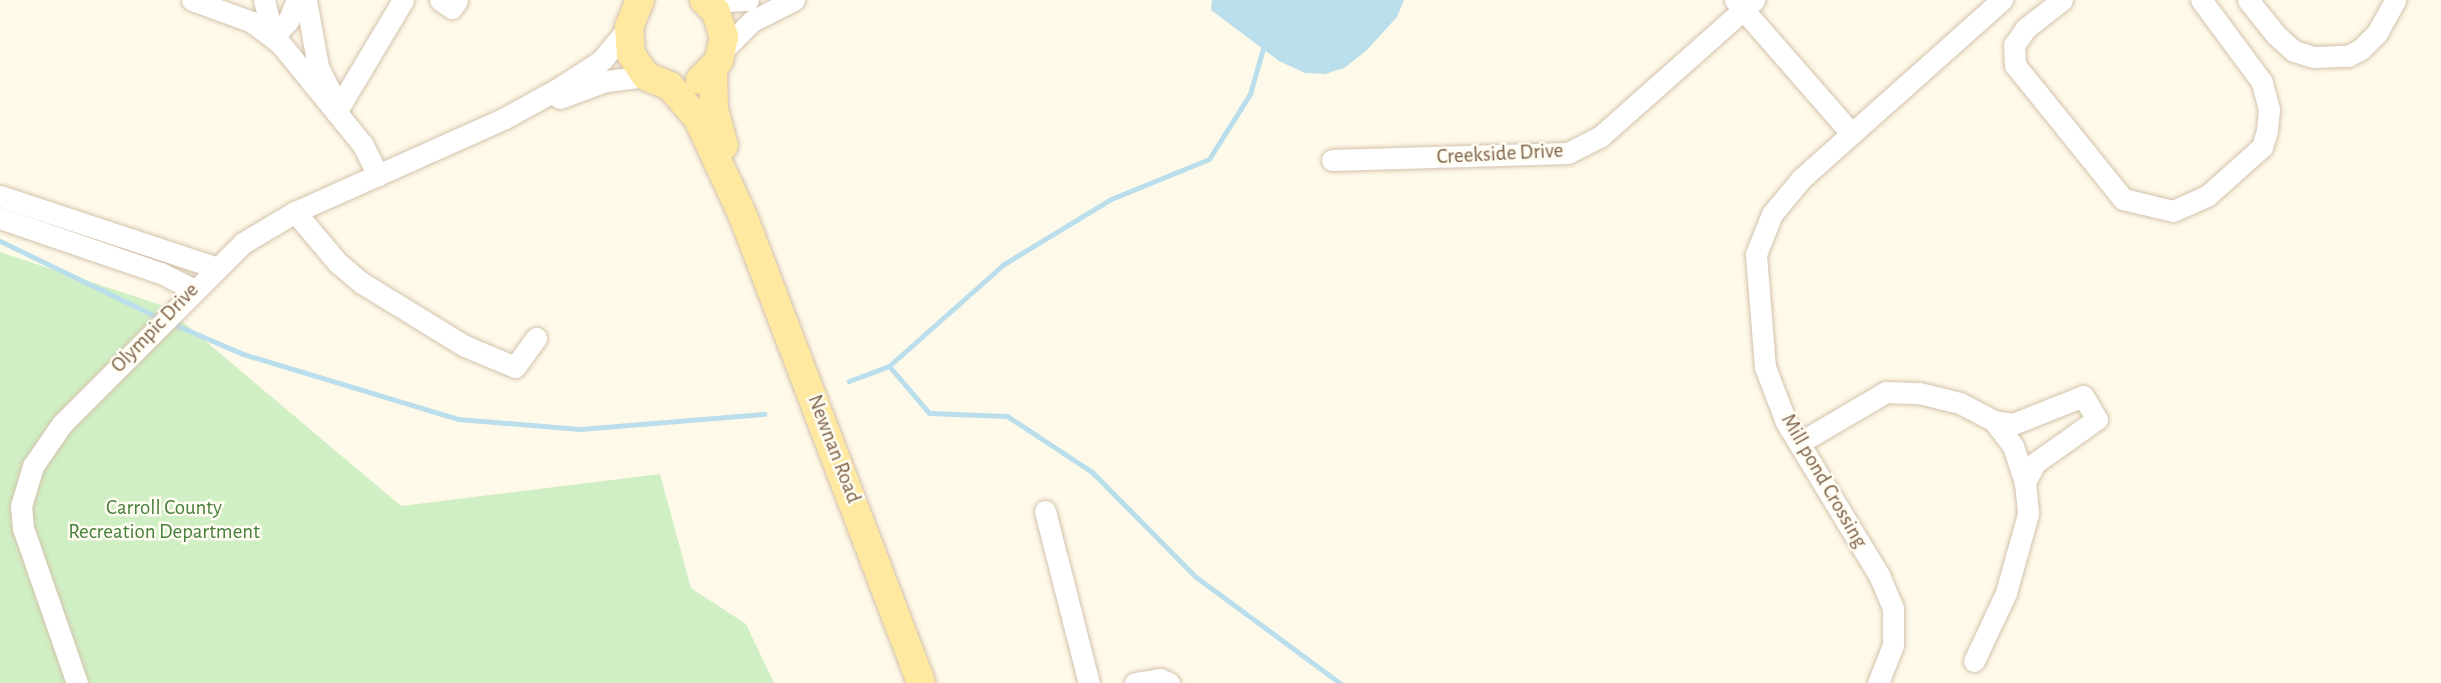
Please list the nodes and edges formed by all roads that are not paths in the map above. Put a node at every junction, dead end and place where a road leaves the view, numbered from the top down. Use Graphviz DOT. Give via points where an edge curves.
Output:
graph roads {
  1 [pos="192,0"];
  2 [pos="264,0"];
  3 [pos="297,0"];
  4 [pos="306,0"];
  5 [pos="403,0"];
  6 [pos="440,0"];
  7 [pos="457,0"];
  8 [pos="748,0"];
  9 [pos="794,0"];
  10 [pos="2002,0"];
  11 [pos="2062,0"];
  12 [pos="2201,0"];
  13 [pos="2248,0"];
  14 [pos="2395,0"];
  15 [pos="706,1"];
  16 [pos="1745,4"];
  17 [pos="638,9"];
  18 [pos="273,37"];
  19 [pos="718,60"];
  20 [pos="658,81"];
  21 [pos="336,112"];
  22 [pos="505,118"];
  23 [pos="1851,133"];
  24 [pos="1332,160"];
  25 [pos="377,176"];
  26 [pos="0,196"];
  27 [pos="295,212"];
  28 [pos="743,216"];
  29 [pos="0,218"];
  30 [pos="215,267"];
  31 [pos="186,295"];
  32 [pos="536,338"];
  33 [pos="1994,421"];
  34 [pos="1799,443"];
  35 [pos="2025,483"];
  36 [pos="1045,511"];
  37 [pos="1974,662"];
  38 [pos="77,683"];
  39 [pos="921,683"];
  40 [pos="1089,683"];
  41 [pos="1135,683"];
  42 [pos="1169,683"];
  43 [pos="1878,683"];
  1 -- 18 [label="street" via="252,22"];
  2 -- 18 [label="street"];
  3 -- 18 [label="street" via="288,21"];
  4 -- 21 [label="street" via="318,67"];
  5 -- 21 [label="street"];
  6 -- 7 [label="street" via="452,8"];
  8 -- 15 [label="street"];
  9 -- 19 [label="street" via="752,21"];
  10 -- 23 [label="street, Mill pond Crossing"];
  11 -- 12 [label="street" via="2026,28 2014,45 2015,65 2123,199 2173,211 2207,196 2262,147 2267,131 2269,109 2262,82"];
  13 -- 14 [label="street" via="2285,43 2314,57 2348,56 2361,49 2377,33"];
  15 -- 19 [label="main road, Newnan Road" via="722,24"];
  16 -- 23 [label="street"];
  16 -- 24 [label="street, Creekside Drive" via="1601,136 1568,153"];
  17 -- 20 [label="main road, Newnan Road" via="631,54"];
  17 -- 22 [label="street" via="602,61"];
  18 -- 21 [label="street"];
  19 -- 20 [label="main road" via="693,83"];
  19 -- 28 [label="main road, Newnan Road" via="714,109"];
  20 -- 22 [label="street" via="606,81"];
  20 -- 28 [label="main road, Newnan Road" via="698,120"];
  21 -- 25 [label="street" via="363,145"];
  22 -- 25 [label="street, Olympic Drive"];
  23 -- 34 [label="street, Mill pond Crossing" via="1772,214 1756,254 1765,366"];
  25 -- 27 [label="street, Olympic Drive"];
  26 -- 30 [label="street"];
  27 -- 30 [label="street, Olympic Drive" via="243,243"];
  27 -- 32 [label="street" via="354,276 465,346 515,367"];
  28 -- 39 [label="main road, Newnan Road"];
  29 -- 31 [label="street" via="161,273"];
  30 -- 31 [label="street, Olympic Drive"];
  31 -- 38 [label="street, Olympic Drive" via="44,446 25,484 23,528"];
  33 -- 34 [label="street" via="1960,403 1919,393 1886,392 1843,413"];
  33 -- 35 [label="street" via="2013,446"];
  33 -- 35 [label="street" via="2013,424 2083,397 2097,419 2035,463"];
  34 -- 43 [label="street, Mill pond Crossing" via="1879,575 1893,608 1893,645"];
  35 -- 37 [label="street" via="2028,514 2021,551"];
  36 -- 40 [label="street"];
  41 -- 42 [label="street"];
}
